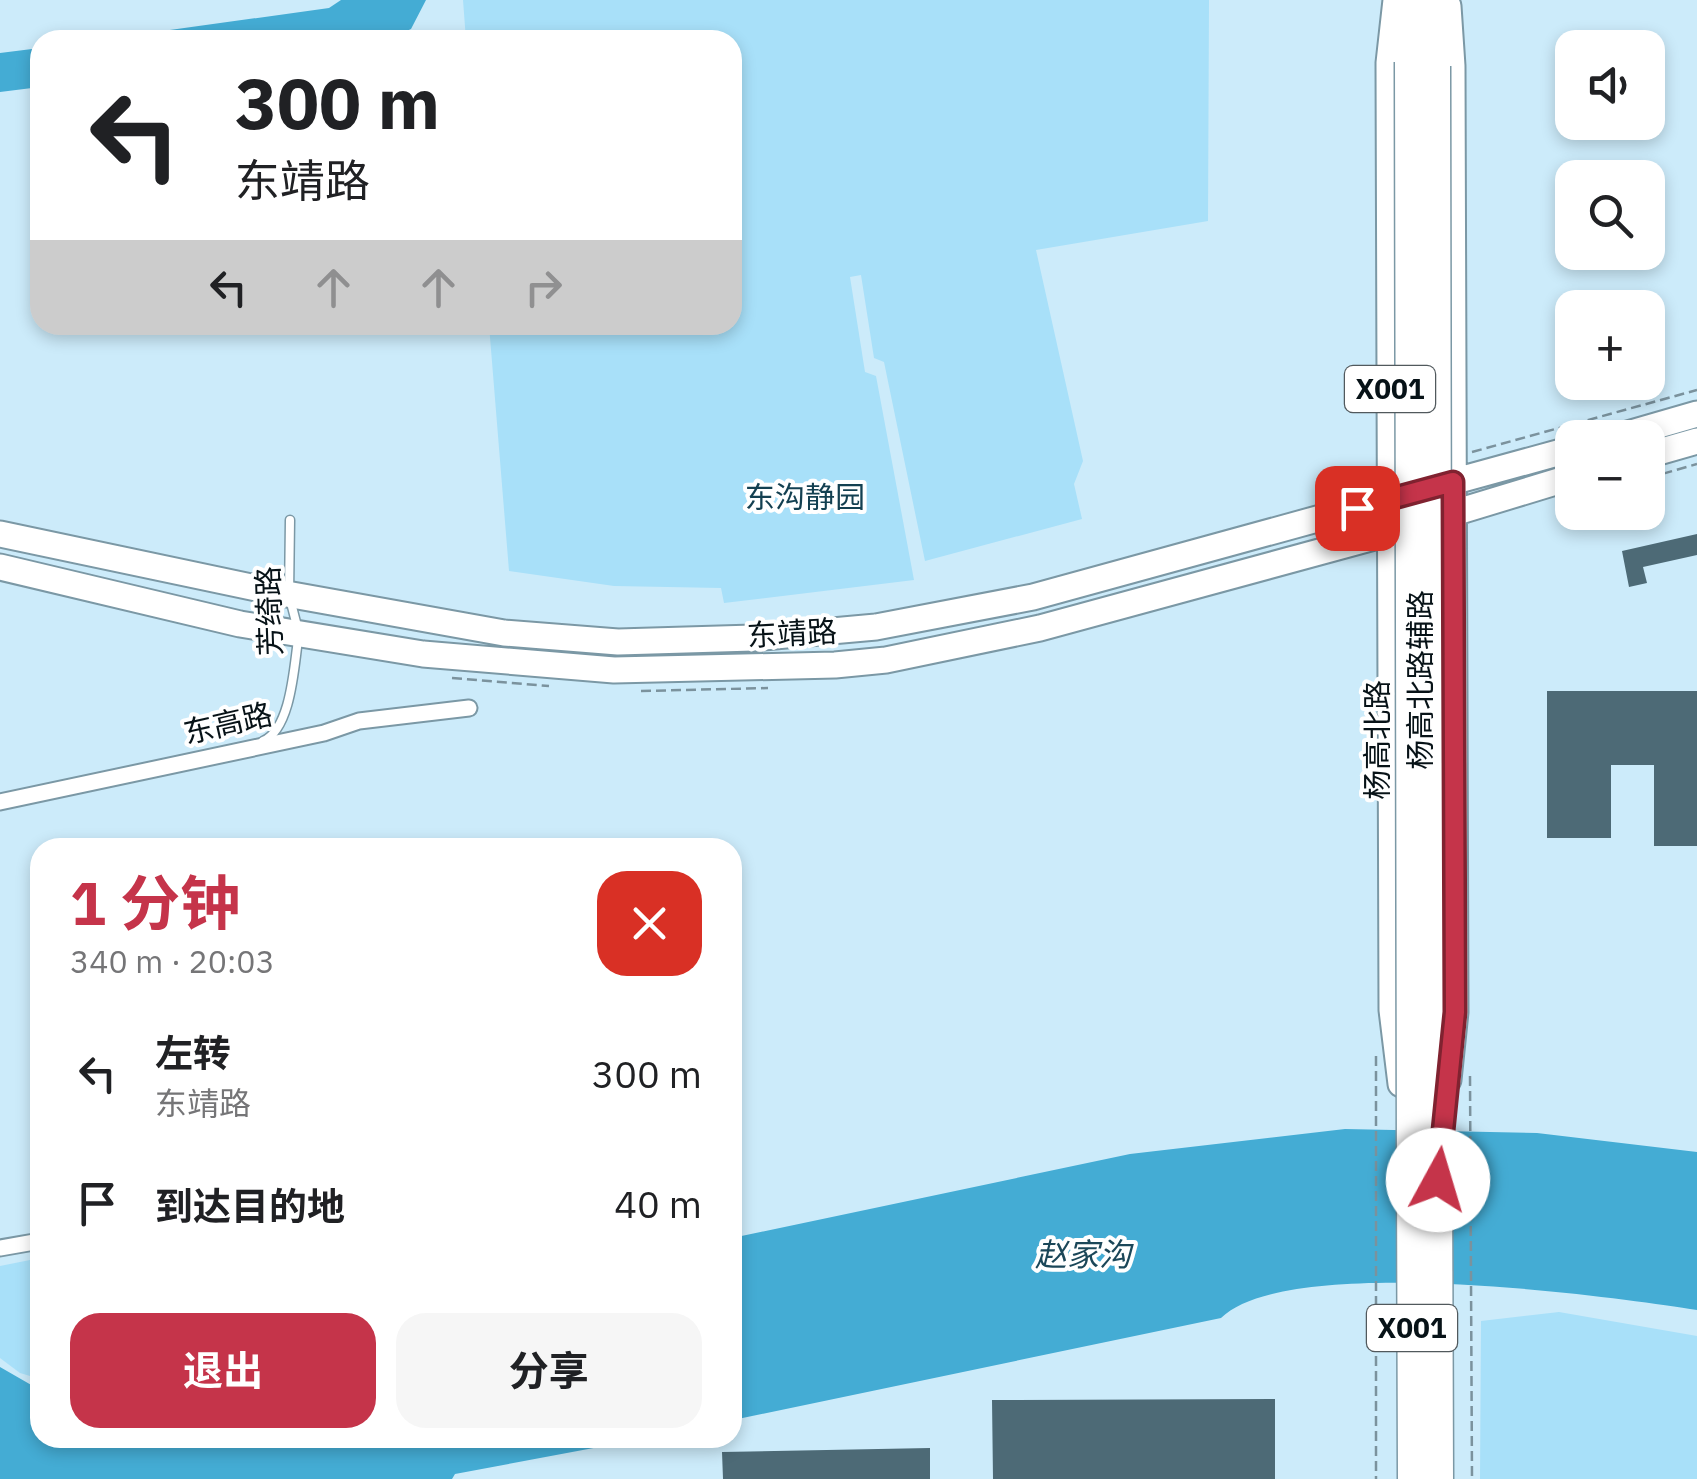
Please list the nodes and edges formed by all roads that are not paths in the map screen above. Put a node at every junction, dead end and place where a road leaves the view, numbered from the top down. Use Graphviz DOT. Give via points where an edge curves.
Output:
graph roads {
  1 [pos="1396,0"];
  2 [pos="1409,0"];
  3 [pos="1436,0"];
  4 [pos="1447,0"];
  5 [pos="1423,64"];
  6 [pos="1697,414"];
  7 [pos="1665,423"];
  8 [pos="1697,441"];
  9 [pos="1665,450"];
  10 [pos="1555,452"];
  11 [pos="1453,470"];
  12 [pos="1555,482"];
  13 [pos="1384,499"];
  14 [pos="1463,509"];
  15 [pos="290,520"];
  16 [pos="1391,532"];
  17 [pos="0,534"];
  18 [pos="0,568"];
  19 [pos="289,595"];
  20 [pos="298,634"];
  21 [pos="469,708"];
  22 [pos="254,745"];
  23 [pos="0,802"];
  24 [pos="1425,1179"];
  25 [pos="30,1243"];
  26 [pos="0,1248"];
  27 [pos="1412,1479"];
  28 [pos="1439,1479"];
  1 -- 13 [label="main road, 杨高北路辅路 / X001" via="1389,63"];
  2 -- 5 [label="highway, 杨高北路 / X001"];
  3 -- 5 [label="highway, 杨高北路 / X001"];
  4 -- 11 [label="main road, 杨高北路辅路 / X001"];
  5 -- 24 [label="highway, 杨高北路 / X001, bridge"];
  6 -- 7 [label="main road"];
  8 -- 9 [label="main road"];
  10 -- 11 [label="main road, 东靖路"];
  11 -- 13 [label="main road, 东靖路"];
  11 -- 14 [label="main road, 杨高北路辅路 / X001"];
  12 -- 14 [label="main road, 东靖路"];
  13 -- 16 [label="main road, 杨高北路辅路 / X001"];
  13 -- 19 [label="main road, 东靖路" via="1034,597 876,627 771,637 618,642 504,633"];
  14 -- 16 [label="main road, 东靖路"];
  14 -- 24 [label="main road, 杨高北路辅路 / X001, bridge" via="1455,1012"];
  15 -- 19 [label="lane, 芳绮路"];
  16 -- 20 [label="main road, 东靖路" via="1040,628 886,660 754,670 614,670 422,654"];
  16 -- 24 [label="main road, 杨高北路辅路 / X001, bridge" via="1392,1010"];
  17 -- 19 [label="main road, 东靖路"];
  18 -- 20 [label="main road, 东靖路"];
  19 -- 20 [label="lane, 芳绮路"];
  20 -- 22 [label="lane, 芳绮路" via="280,724 272,738"];
  21 -- 22 [label="street, 东高路" via="359,721"];
  22 -- 23 [label="street, 东高路"];
  24 -- 27 [label="highway, 杨高北路 / X001"];
  24 -- 28 [label="highway, 杨高北路 / X001"];
  25 -- 26 [label="street"];
}
